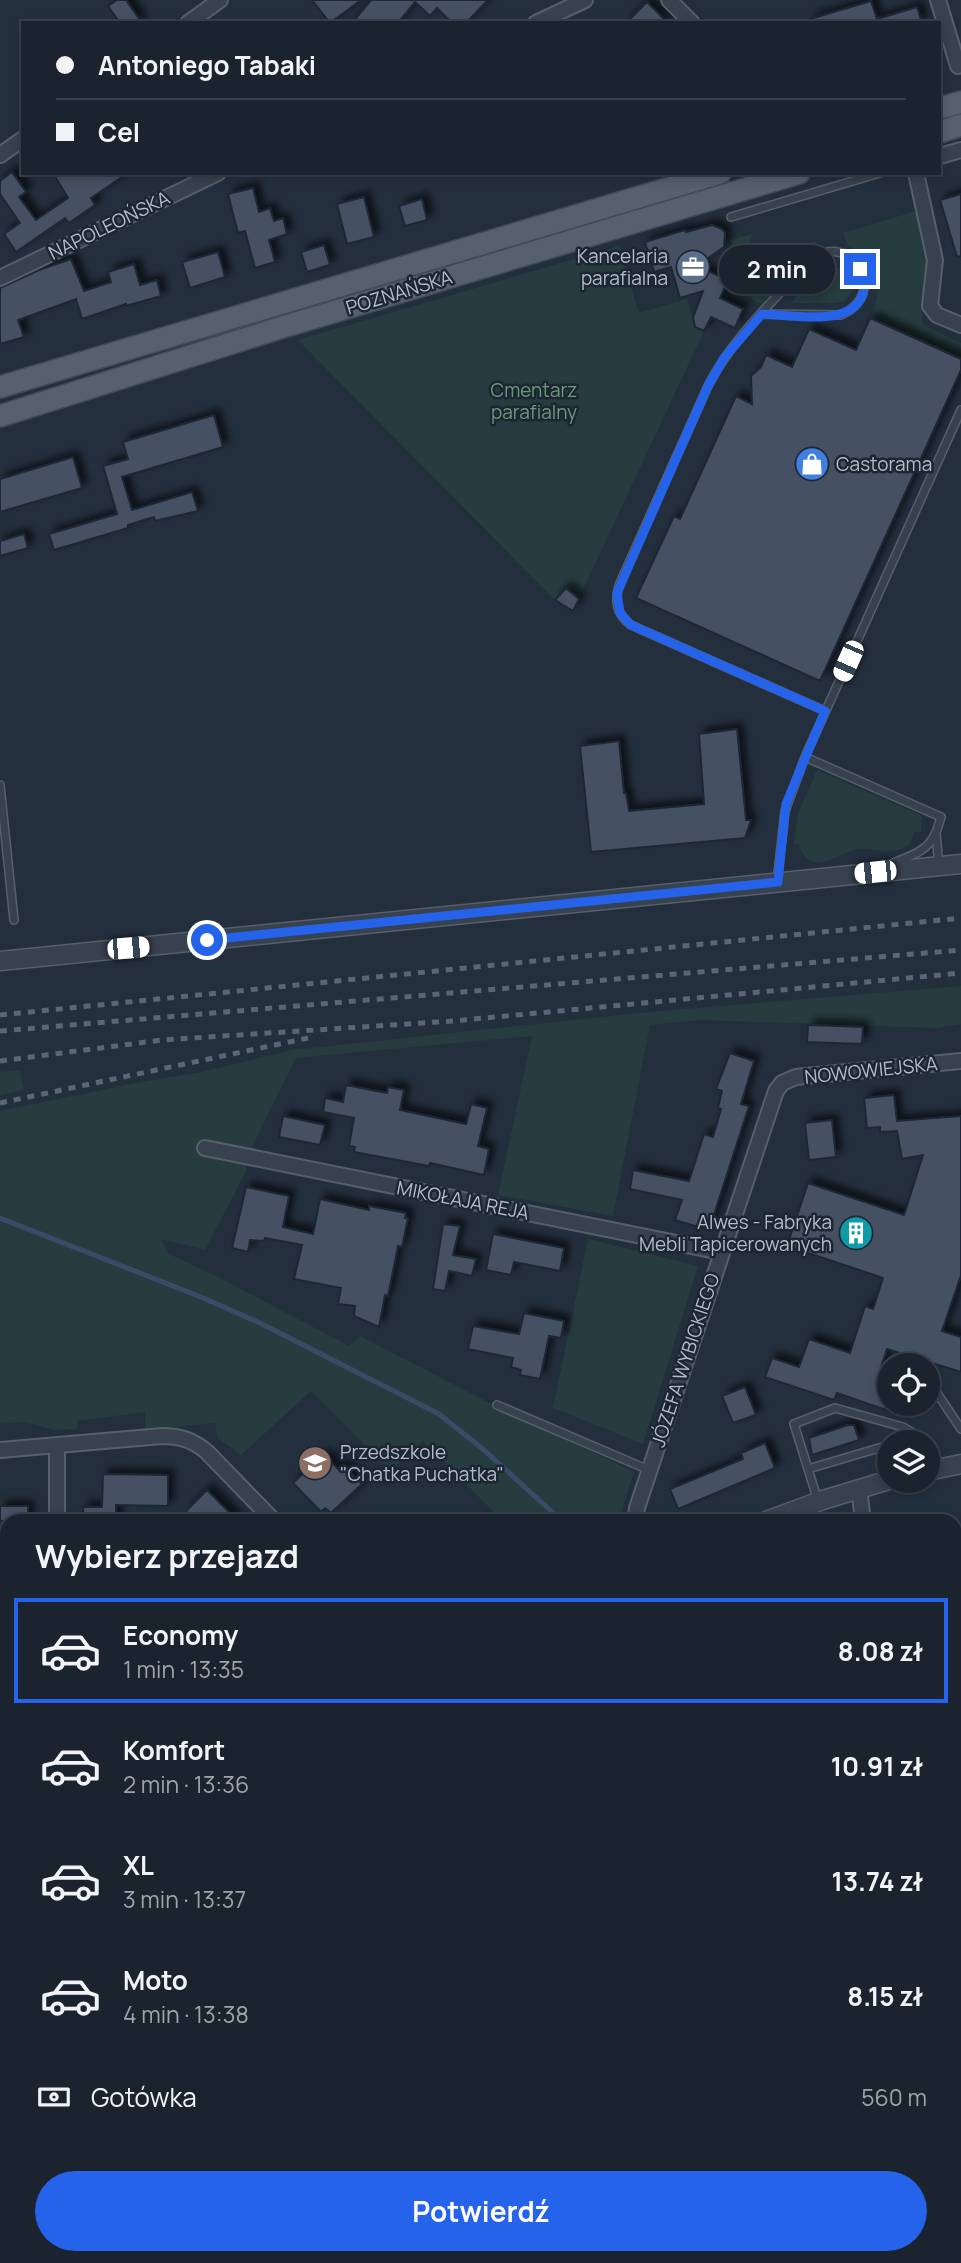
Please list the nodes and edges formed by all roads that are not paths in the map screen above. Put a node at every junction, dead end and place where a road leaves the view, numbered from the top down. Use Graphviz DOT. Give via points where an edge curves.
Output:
graph roads {
  1 [pos="220,0"];
  2 [pos="585,0"];
  3 [pos="669,0"];
  4 [pos="938,0"];
  5 [pos="191,21"];
  6 [pos="540,21"];
  7 [pos="690,21"];
  8 [pos="958,66"];
  9 [pos="961,102"];
  10 [pos="941,108"];
  11 [pos="961,125"];
  12 [pos="941,131"];
  13 [pos="21,140"];
  14 [pos="961,150"];
  15 [pos="0,155"];
  16 [pos="941,156"];
  17 [pos="214,175"];
  18 [pos="713,175"];
  19 [pos="792,175"];
  20 [pos="873,175"];
  21 [pos="916,175"];
  22 [pos="731,217"];
  23 [pos="0,278"];
  24 [pos="762,314"];
  25 [pos="961,325"];
  26 [pos="0,387"];
  27 [pos="961,410"];
  28 [pos="0,416"];
  29 [pos="825,711"];
  30 [pos="805,757"];
  31 [pos="0,785"];
  32 [pos="936,833"];
  33 [pos="4,863"];
  34 [pos="961,863"];
  35 [pos="939,866"];
  36 [pos="875,872"];
  37 [pos="778,882"];
  38 [pos="14,920"];
  39 [pos="0,961"];
  40 [pos="961,1061"];
  41 [pos="782,1083"];
  42 [pos="205,1148"];
  43 [pos="721,1252"];
  44 [pos="940,1398"];
  45 [pos="497,1405"];
  46 [pos="961,1429"];
  47 [pos="907,1430"];
  48 [pos="57,1445"];
  49 [pos="877,1449"];
  50 [pos="0,1450"];
  51 [pos="961,1464"];
  52 [pos="940,1466"];
  53 [pos="808,1469"];
  54 [pos="649,1470"];
  55 [pos="877,1483"];
  56 [pos="859,1488"];
  57 [pos="818,1501"];
  58 [pos="57,1514"];
  59 [pos="267,1514"];
  60 [pos="637,1514"];
  61 [pos="784,1514"];
  62 [pos="862,1514"];
  1 -- 5 [label="street"];
  2 -- 6 [label="street"];
  3 -- 7 [label="street"];
  4 -- 8 [label="street"];
  9 -- 10 [label="main road"];
  11 -- 12 [label="main road"];
  13 -- 15 [label="street"];
  14 -- 16 [label="street"];
  17 -- 23 [label="street, NAPOLEOŃSKA"];
  18 -- 26 [label="main road, POZNAŃSKA"];
  19 -- 28 [label="main road, POZNAŃSKA"];
  20 -- 22 [label="lane"];
  21 -- 25 [label="street" via="935,260 930,306 937,315"];
  24 -- 24 [label="lane" via="841,316 861,299 863,274 845,254 820,254"];
  24 -- 29 [label="lane" via="724,358 708,386 620,583 617,603 631,625"];
  27 -- 29 [label="lane"];
  29 -- 30 [label="lane"];
  30 -- 32 [label="lane" via="941,817"];
  30 -- 37 [label="lane" via="785,811"];
  31 -- 33 [label="lane"];
  32 -- 35 [label="lane"];
  32 -- 36 [label="lane" via="918,853"];
  33 -- 38 [label="lane"];
  34 -- 35 [label="street"];
  35 -- 36 [label="street"];
  36 -- 37 [label="street"];
  37 -- 39 [label="street"];
  40 -- 41 [label="street, NOWOWIEJSKA" via="796,1077"];
  41 -- 43 [label="street, JÓZEFA WYBICKIEGO" via="770,1104"];
  42 -- 43 [label="street, MIKOŁAJA REJA"];
  43 -- 54 [label="street, JÓZEFA WYBICKIEGO"];
  44 -- 46 [label="lane"];
  45 -- 54 [label="lane"];
  47 -- 53 [label="lane" via="835,1408 794,1424"];
  48 -- 50 [label="street"];
  48 -- 58 [label="street"];
  48 -- 59 [label="street" via="180,1437 207,1452"];
  49 -- 53 [label="lane"];
  51 -- 52 [label="street"];
  53 -- 57 [label="lane"];
  54 -- 60 [label="street, JÓZEFA WYBICKIEGO"];
  55 -- 56 [label="street"];
  56 -- 57 [label="street"];
  56 -- 62 [label="street"];
  57 -- 61 [label="street"];
}
